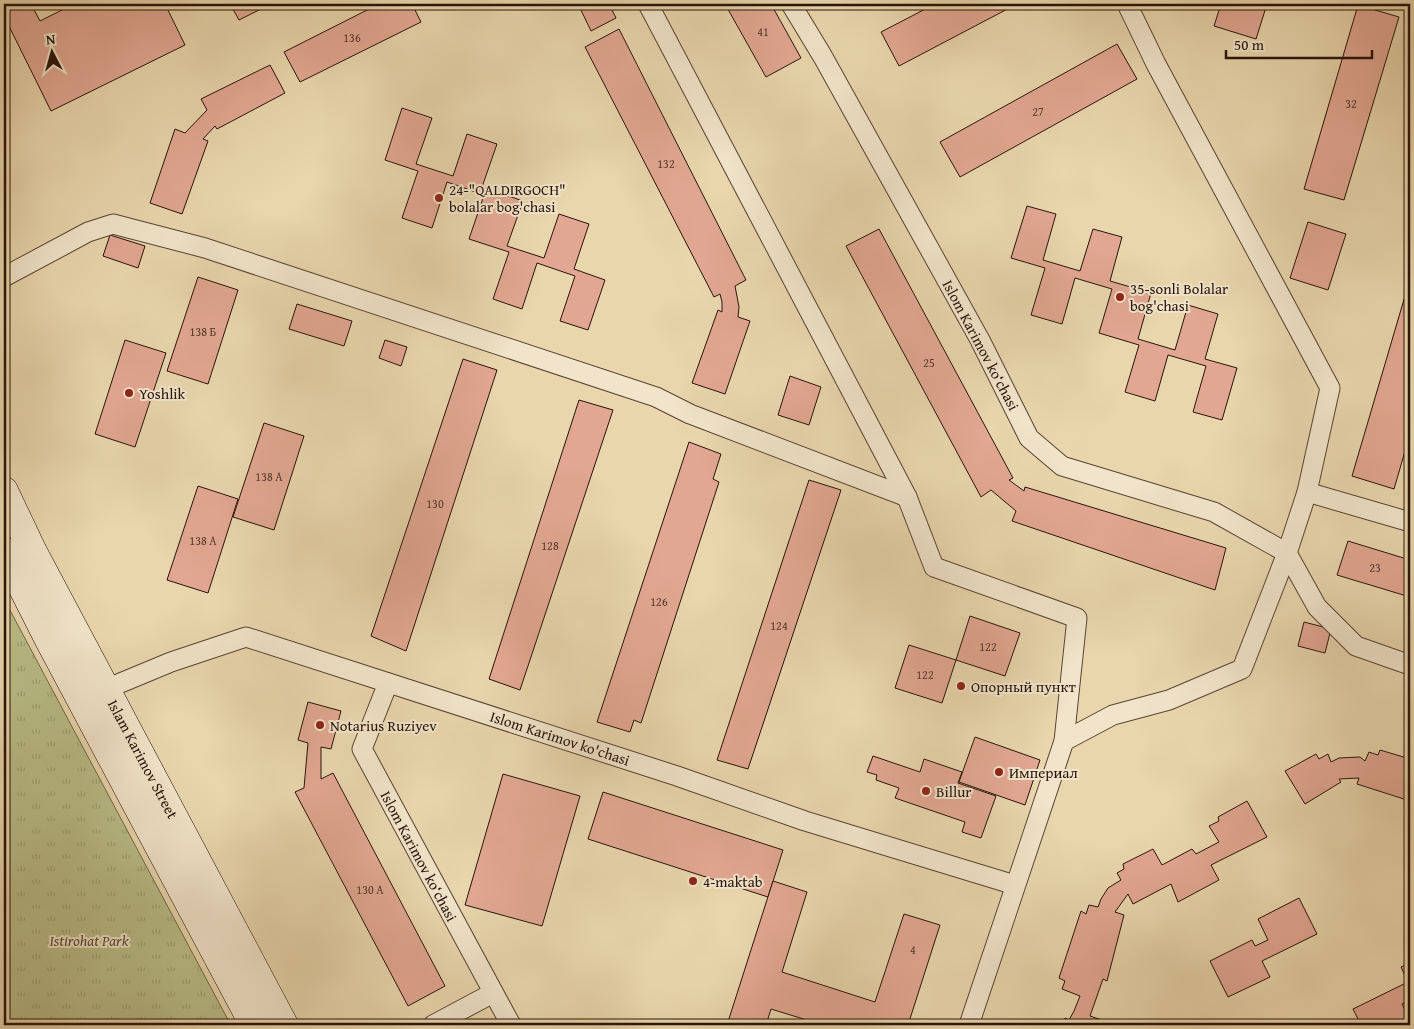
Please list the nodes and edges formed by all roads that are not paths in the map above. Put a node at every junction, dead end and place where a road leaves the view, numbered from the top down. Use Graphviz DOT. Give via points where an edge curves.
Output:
graph roads {
  1 [pos="648,4"];
  2 [pos="791,4"];
  3 [pos="1127,4"];
  4 [pos="4,277"];
  5 [pos="4,492"];
  6 [pos="1307,492"];
  7 [pos="906,497"];
  8 [pos="1410,522"];
  9 [pos="4,551"];
  10 [pos="1287,553"];
  11 [pos="1410,665"];
  12 [pos="388,683"];
  13 [pos="106,689"];
  14 [pos="1064,740"];
  15 [pos="1015,885"];
  16 [pos="493,993"];
  17 [pos="254,1025"];
  18 [pos="284,1025"];
  19 [pos="433,1025"];
  20 [pos="511,1025"];
  21 [pos="969,1025"];
  1 -- 7 [label="street"];
  2 -- 10 [label="street, Islom Karimov ko‘chasi" via="980,340 1028,438 1062,466 1214,512"];
  3 -- 6 [label="street" via="1330,388"];
  4 -- 7 [label="street" via="88,232 112,224 204,248 656,397 690,414"];
  5 -- 13 [label="main road, Islam Karimov Street"];
  6 -- 8 [label="street"];
  6 -- 10 [label="street"];
  7 -- 14 [label="street" via="934,567 1077,618"];
  9 -- 17 [label="main road, Islam Karimov Street"];
  10 -- 11 [label="street" via="1317,606 1356,646"];
  10 -- 14 [label="street" via="1242,669 1169,700 1113,715"];
  12 -- 13 [label="street, Islom Karimov ko'chasi" via="246,637 171,662"];
  12 -- 15 [label="street, Islom Karimov ko'chasi" via="677,776 805,821"];
  12 -- 16 [label="street, Islom Karimov ko‘chasi" via="362,749"];
  13 -- 18 [label="main road, Islam Karimov Street"];
  14 -- 15 [label="street"];
  15 -- 21 [label="street"];
  16 -- 19 [label="street"];
  16 -- 20 [label="street, Islom Karimov ko‘chasi"];
}
